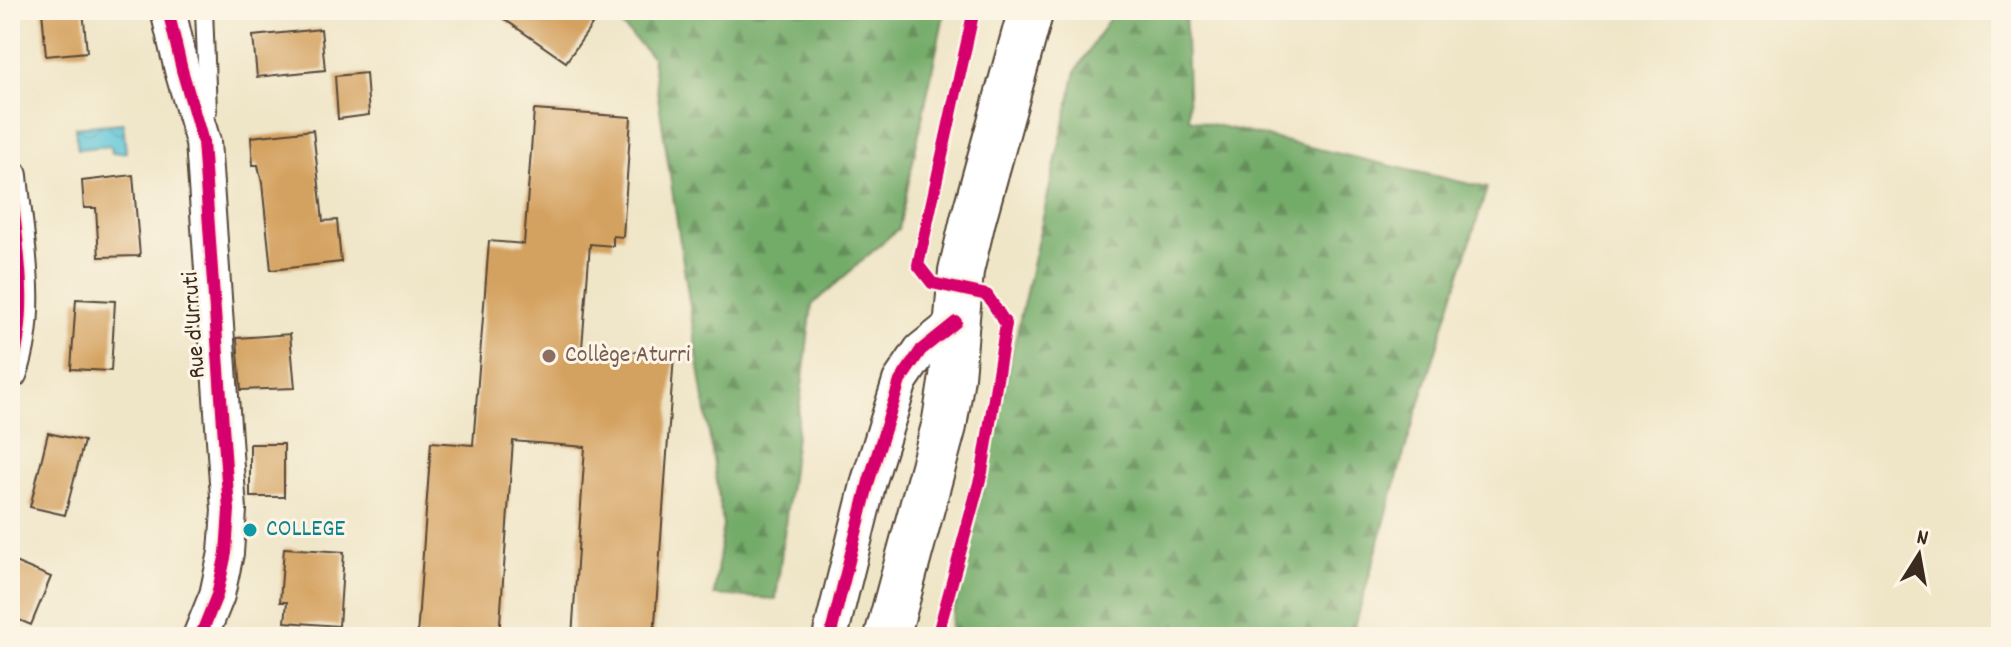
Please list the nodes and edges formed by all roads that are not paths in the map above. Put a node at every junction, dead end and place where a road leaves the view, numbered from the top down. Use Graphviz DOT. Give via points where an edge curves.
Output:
graph roads {
  1 [pos="168,10"];
  2 [pos="204,10"];
  3 [pos="1031,10"];
  4 [pos="195,113"];
  5 [pos="10,176"];
  6 [pos="956,322"];
  7 [pos="13,355"];
  8 [pos="200,637"];
  9 [pos="830,637"];
  10 [pos="887,637"];
  1 -- 4 [label="street, Rue d'Urruti"];
  2 -- 4 [label="lane" via="208,111"];
  3 -- 6 [label="main road" via="973,220"];
  4 -- 8 [label="street, Rue d'Urruti" via="203,142 229,510 217,595"];
  5 -- 7 [label="street" via="23,312"];
  6 -- 9 [label="street" via="921,350 900,381"];
  6 -- 10 [label="main road" via="944,426"];
}
